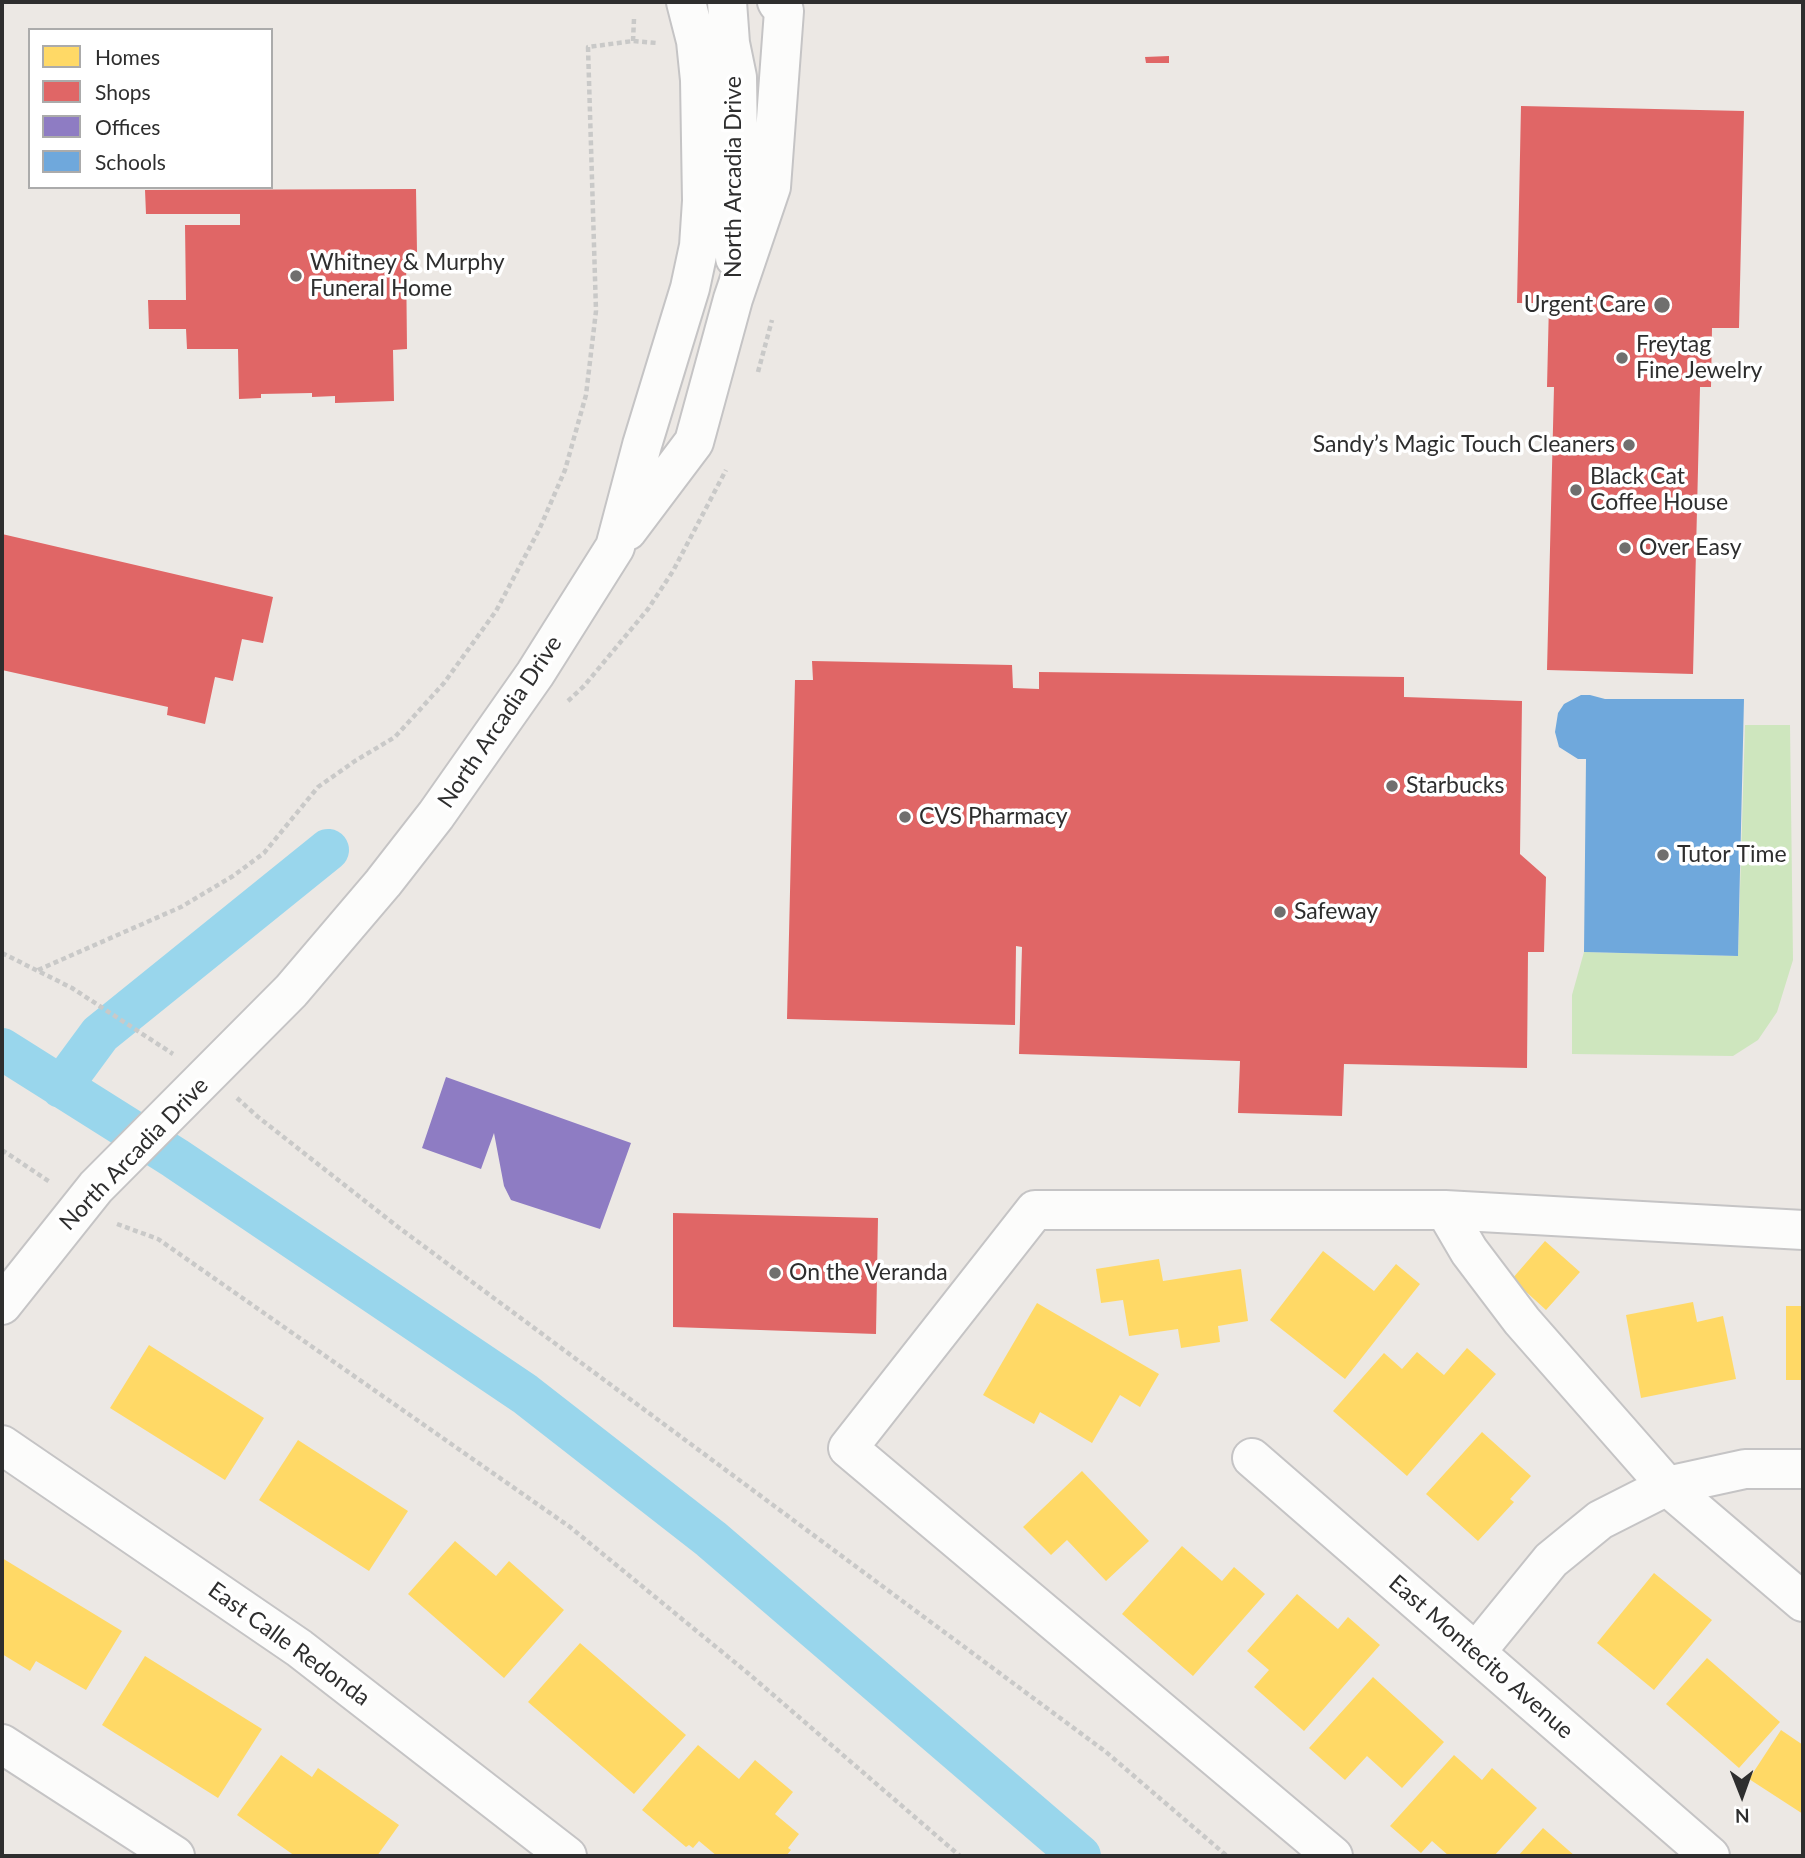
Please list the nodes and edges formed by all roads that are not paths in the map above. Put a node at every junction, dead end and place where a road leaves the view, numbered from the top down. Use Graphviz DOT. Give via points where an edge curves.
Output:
graph roads {
  1 [pos="686,2"];
  2 [pos="727,2"];
  3 [pos="777,2"];
  4 [pos="733,299"];
  5 [pos="615,547"];
  6 [pos="1445,1210"];
  7 [pos="1803,1230"];
  8 [pos="2,1306"];
  9 [pos="2,1445"];
  10 [pos="1252,1458"];
  11 [pos="1803,1469"];
  12 [pos="1667,1486"];
  13 [pos="1803,1602"];
  14 [pos="1476,1652"];
  15 [pos="2,1744"];
  16 [pos="175,1856"];
  17 [pos="566,1856"];
  18 [pos="1333,1856"];
  19 [pos="1710,1856"];
  1 -- 5 [label="street, North Arcadia Drive" via="700,80 699,246"];
  2 -- 4 [label="street, North Arcadia Drive" via="737,77"];
  3 -- 4 [label="street, North Arcadia Drive" via="784,11 771,187"];
  4 -- 5 [label="street" via="694,442"];
  5 -- 8 [label="street, North Arcadia Drive" via="535,674 436,815 330,947 111,1171"];
  6 -- 7 [label="street"];
  6 -- 12 [label="street" via="1469,1251 1522,1321"];
  6 -- 18 [label="street" via="1035,1210 848,1448"];
  9 -- 17 [label="street, East Calle Redonda" via="299,1648"];
  10 -- 14 [label="street, East Montecito Avenue"];
  11 -- 12 [label="street" via="1745,1469"];
  12 -- 13 [label="street"];
  12 -- 14 [label="street" via="1600,1520 1551,1560"];
  14 -- 19 [label="street, East Montecito Avenue"];
  15 -- 16 [label="street"];
}
